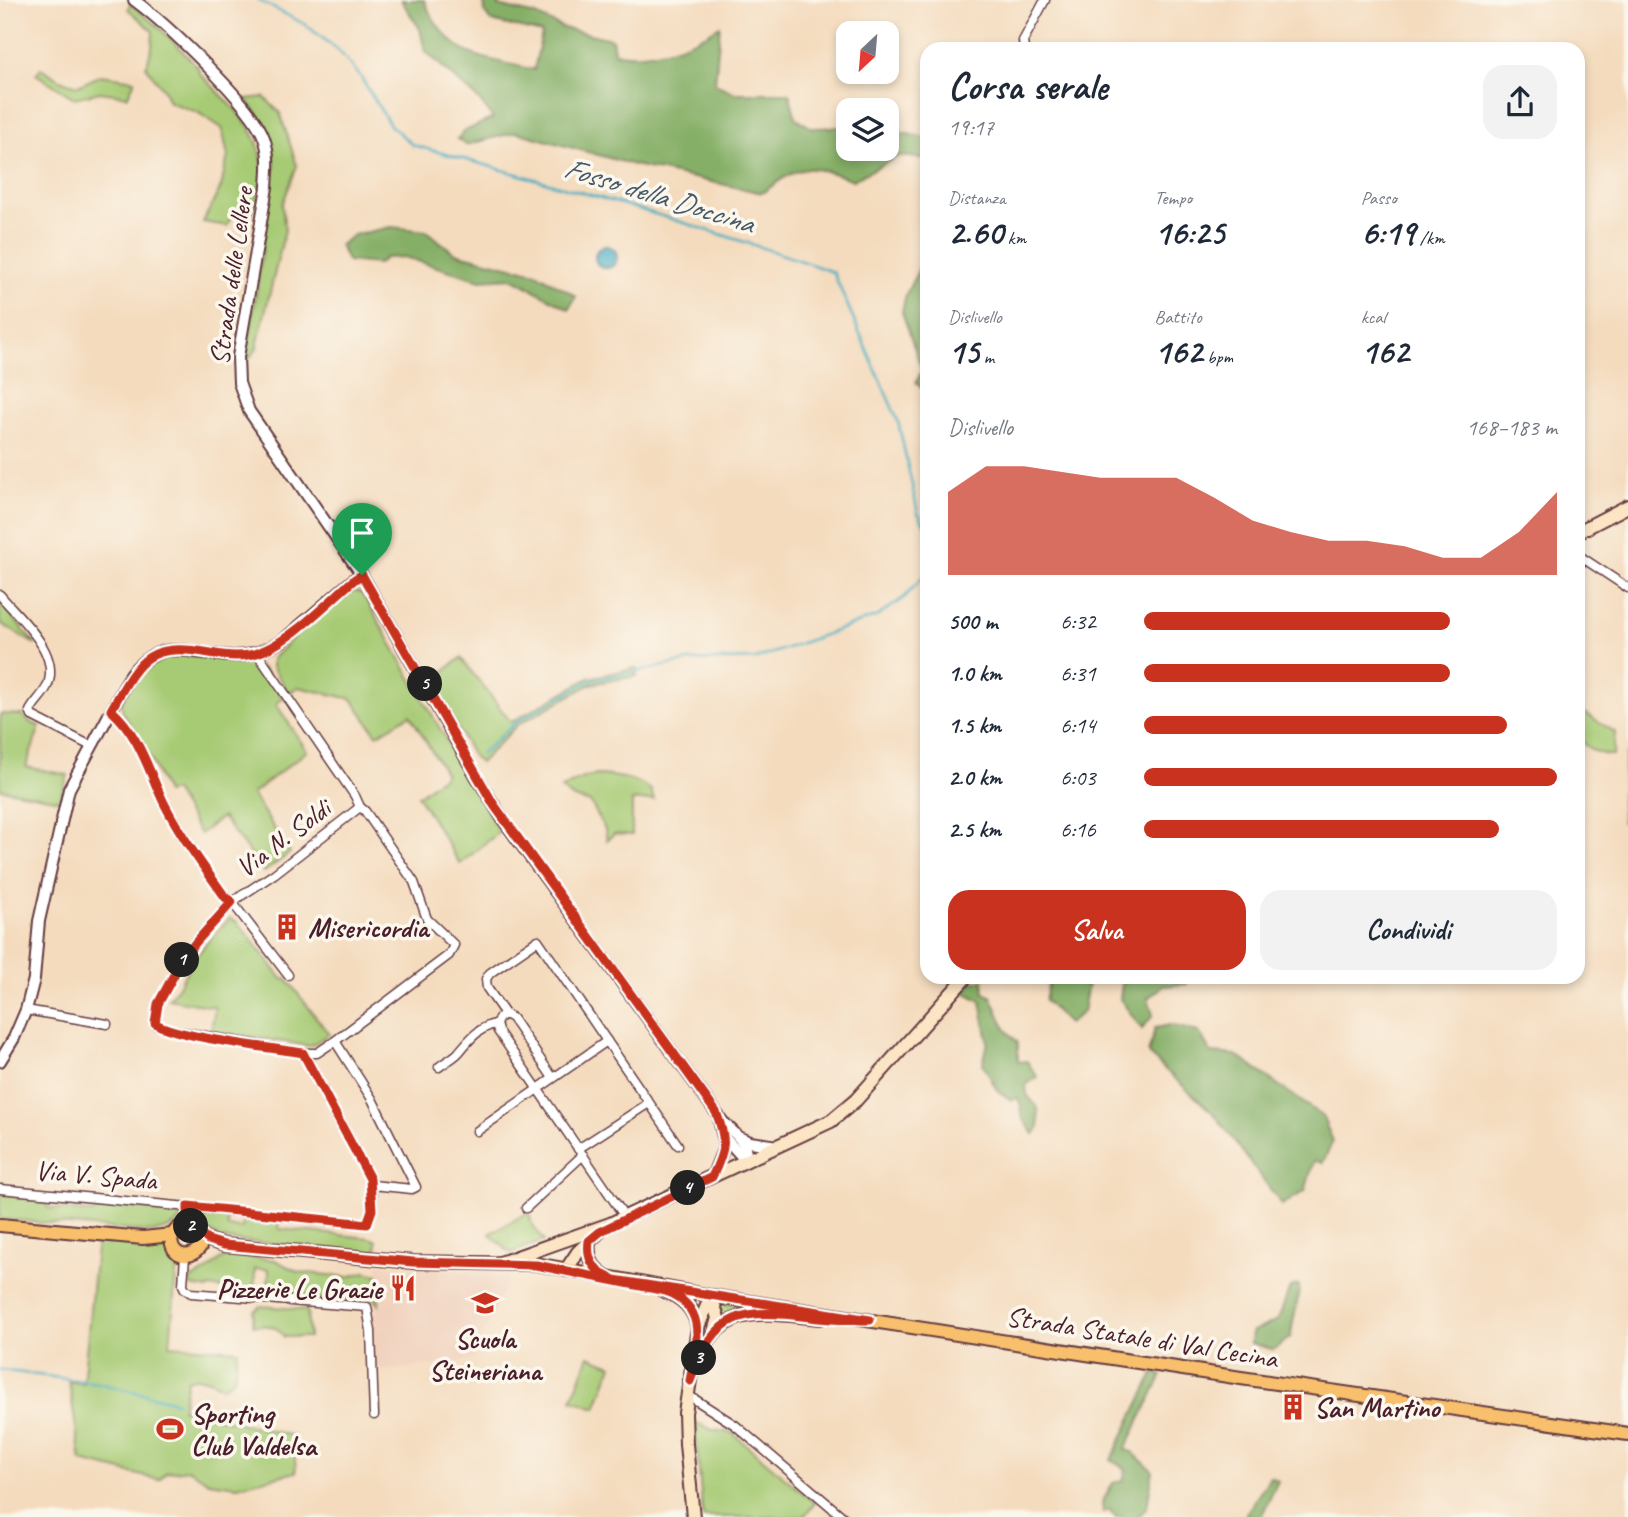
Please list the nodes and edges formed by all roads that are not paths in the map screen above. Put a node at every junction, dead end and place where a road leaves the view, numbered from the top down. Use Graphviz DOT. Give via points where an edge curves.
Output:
graph roads {
  1 [pos="134,0"];
  2 [pos="1045,0"];
  3 [pos="1024,42"];
  4 [pos="1628,506"];
  5 [pos="1585,528"];
  6 [pos="1585,560"];
  7 [pos="362,575"];
  8 [pos="1628,588"];
  9 [pos="0,595"];
  10 [pos="257,653"];
  11 [pos="111,710"];
  12 [pos="91,746"];
  13 [pos="359,807"];
  14 [pos="232,902"];
  15 [pos="288,975"];
  16 [pos="960,984"];
  17 [pos="26,1010"];
  18 [pos="505,1014"];
  19 [pos="107,1024"];
  20 [pos="496,1024"];
  21 [pos="335,1041"];
  22 [pos="607,1041"];
  23 [pos="303,1053"];
  24 [pos="0,1061"];
  25 [pos="439,1067"];
  26 [pos="553,1078"];
  27 [pos="538,1089"];
  28 [pos="649,1103"];
  29 [pos="716,1112"];
  30 [pos="477,1131"];
  31 [pos="739,1136"];
  32 [pos="725,1138"];
  33 [pos="678,1145"];
  34 [pos="778,1146"];
  35 [pos="580,1152"];
  36 [pos="746,1161"];
  37 [pos="712,1177"];
  38 [pos="372,1185"];
  39 [pos="0,1189"];
  40 [pos="188,1206"];
  41 [pos="526,1208"];
  42 [pos="625,1217"];
  43 [pos="611,1224"];
  44 [pos="0,1225"];
  45 [pos="188,1226"];
  46 [pos="200,1233"];
  47 [pos="172,1241"];
  48 [pos="568,1241"];
  49 [pos="589,1241"];
  50 [pos="224,1245"];
  51 [pos="200,1247"];
  52 [pos="185,1256"];
  53 [pos="500,1263"];
  54 [pos="565,1270"];
  55 [pos="614,1280"];
  56 [pos="648,1286"];
  57 [pos="711,1296"];
  58 [pos="870,1320"];
  59 [pos="698,1327"];
  60 [pos="713,1334"];
  61 [pos="690,1381"];
  62 [pos="688,1395"];
  63 [pos="374,1415"];
  64 [pos="1628,1434"];
  65 [pos="693,1517"];
  66 [pos="843,1517"];
  1 -- 7 [label="street, Strada delle Lellere" via="235,97 264,138 268,177 240,338 239,383 252,416"];
  2 -- 3 [label="street"];
  4 -- 5 [label="main road"];
  6 -- 8 [label="street"];
  7 -- 10 [label="street" via="282,641"];
  7 -- 29 [label="street, Strada delle Lellere" via="494,805"];
  9 -- 12 [label="street" via="36,638 50,665 47,688 34,703 32,716"];
  10 -- 11 [label="street" via="232,656 178,649 155,654 131,674"];
  10 -- 13 [label="street"];
  11 -- 12 [label="street"];
  11 -- 14 [label="street" via="142,751 187,842"];
  12 -- 17 [label="street" via="64,804"];
  13 -- 14 [label="street, Via N. Soldi"];
  13 -- 21 [label="street" via="414,882 427,919 454,948"];
  14 -- 15 [label="street"];
  14 -- 23 [label="street, Via N. Soldi" via="181,962 158,1004 155,1023 162,1028"];
  16 -- 34 [label="main road" via="850,1106 827,1123"];
  17 -- 19 [label="street"];
  17 -- 24 [label="street"];
  18 -- 20 [label="street"];
  18 -- 22 [label="street" via="486,979 538,940"];
  18 -- 26 [label="street"];
  20 -- 25 [label="street" via="463,1044"];
  20 -- 27 [label="street"];
  21 -- 23 [label="street" via="317,1053"];
  21 -- 38 [label="street" via="368,1092 416,1187"];
  22 -- 26 [label="street"];
  22 -- 28 [label="street"];
  23 -- 38 [label="street"];
  26 -- 27 [label="street"];
  27 -- 30 [label="street"];
  27 -- 35 [label="street"];
  28 -- 33 [label="street"];
  28 -- 35 [label="street"];
  29 -- 31 [label="street"];
  29 -- 32 [label="street"];
  31 -- 34 [label="street"];
  31 -- 36 [label="street"];
  32 -- 36 [label="street"];
  32 -- 37 [label="street"];
  34 -- 36 [label="main road"];
  35 -- 41 [label="street"];
  35 -- 42 [label="street"];
  36 -- 37 [label="main road"];
  37 -- 42 [label="main road"];
  38 -- 40 [label="street, Via V. Spada" via="367,1224"];
  39 -- 40 [label="street, Via V. Spada"];
  40 -- 45 [label="street, Via V. Spada"];
  42 -- 43 [label="main road"];
  43 -- 48 [label="main road"];
  43 -- 49 [label="main road"];
  44 -- 47 [label="main road"];
  45 -- 46 [label="main road"];
  45 -- 47 [label="main road" via="179,1228"];
  46 -- 50 [label="main road"];
  46 -- 51 [label="main road"];
  47 -- 52 [label="main road" via="178,1254"];
  48 -- 53 [label="main road"];
  48 -- 54 [label="main road" via="562,1257"];
  49 -- 54 [label="main road"];
  49 -- 55 [label="main road" via="592,1264"];
  50 -- 51 [label="main road"];
  50 -- 53 [label="main road, Strada Statale di Val Cecina" via="421,1263"];
  51 -- 52 [label="main road"];
  52 -- 63 [label="street" via="183,1285 191,1293 368,1307"];
  53 -- 54 [label="main road, Strada Statale di Val Cecina"];
  54 -- 55 [label="main road, Strada Statale di Val Cecina"];
  55 -- 56 [label="main road, Strada Statale di Val Cecina"];
  56 -- 57 [label="main road, Strada Statale di Val Cecina"];
  56 -- 59 [label="main road" via="681,1298"];
  57 -- 58 [label="main road, Strada Statale di Val Cecina"];
  57 -- 59 [label="main road"];
  57 -- 60 [label="main road" via="718,1318"];
  58 -- 60 [label="main road" via="758,1313 735,1318"];
  58 -- 64 [label="main road, Strada Statale di Val Cecina"];
  59 -- 61 [label="main road"];
  60 -- 61 [label="main road"];
  61 -- 62 [label="main road"];
  62 -- 65 [label="main road" via="685,1431"];
  62 -- 66 [label="street" via="735,1425"];
}
